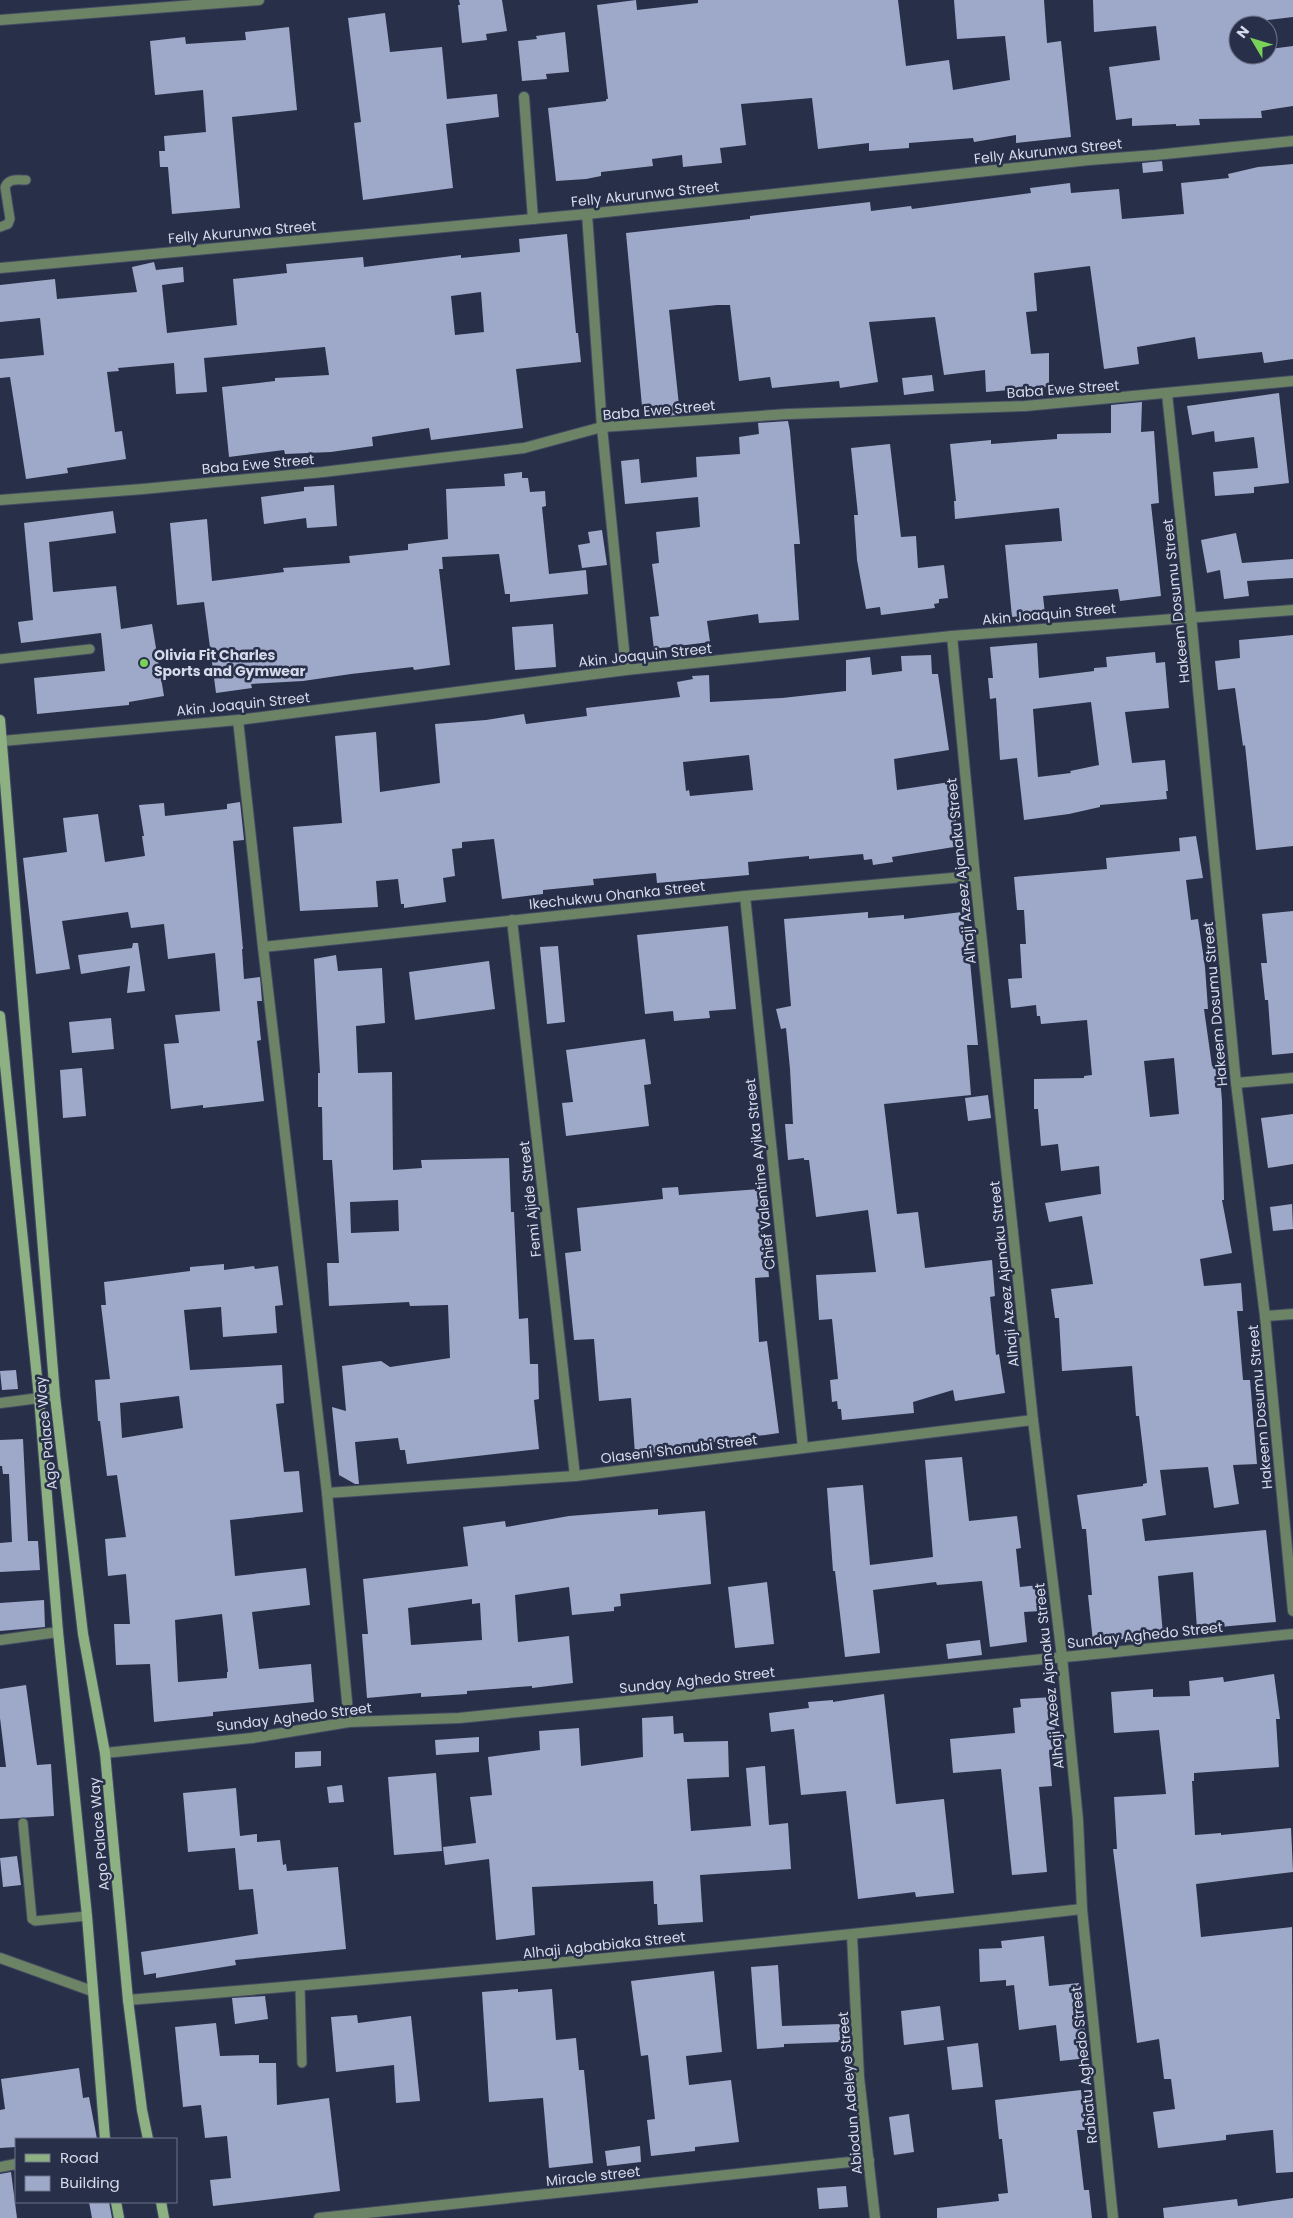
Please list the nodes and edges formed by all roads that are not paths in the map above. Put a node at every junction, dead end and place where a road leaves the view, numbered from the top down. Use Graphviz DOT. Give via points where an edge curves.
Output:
graph roads {
  1 [pos="259,0"];
  2 [pos="0,20"];
  3 [pos="524,97"];
  4 [pos="1293,141"];
  5 [pos="26,180"];
  6 [pos="586,214"];
  7 [pos="532,219"];
  8 [pos="0,227"];
  9 [pos="0,268"];
  10 [pos="1293,381"];
  11 [pos="1168,394"];
  12 [pos="602,427"];
  13 [pos="0,500"];
  14 [pos="1293,610"];
  15 [pos="1192,616"];
  16 [pos="952,636"];
  17 [pos="90,649"];
  18 [pos="0,659"];
  19 [pos="626,670"];
  20 [pos="0,720"];
  21 [pos="238,720"];
  22 [pos="2,741"];
  23 [pos="975,876"];
  24 [pos="745,896"];
  25 [pos="512,920"];
  26 [pos="263,947"];
  27 [pos="0,1016"];
  28 [pos="1293,1078"];
  29 [pos="1236,1083"];
  30 [pos="1293,1314"];
  31 [pos="1265,1316"];
  32 [pos="55,1396"];
  33 [pos="39,1397"];
  34 [pos="0,1403"];
  35 [pos="1033,1420"];
  36 [pos="803,1448"];
  37 [pos="575,1476"];
  38 [pos="328,1493"];
  39 [pos="1293,1612"];
  40 [pos="58,1632"];
  41 [pos="1293,1634"];
  42 [pos="0,1640"];
  43 [pos="1062,1656"];
  44 [pos="349,1722"];
  45 [pos="105,1753"];
  46 [pos="23,1823"];
  47 [pos="1082,1909"];
  48 [pos="87,1916"];
  49 [pos="852,1935"];
  50 [pos="0,1958"];
  51 [pos="300,1986"];
  52 [pos="92,1991"];
  53 [pos="128,2000"];
  54 [pos="302,2063"];
  55 [pos="105,2138"];
  56 [pos="148,2138"];
  57 [pos="870,2160"];
  58 [pos="15,2164"];
  59 [pos="0,2167"];
  60 [pos="116,2203"];
  61 [pos="161,2203"];
  62 [pos="119,2218"];
  63 [pos="164,2218"];
  64 [pos="319,2218"];
  65 [pos="875,2218"];
  66 [pos="1113,2218"];
  1 -- 2 [label="street"];
  3 -- 7 [label="street"];
  4 -- 6 [label="street, Felly Akurunwa Street"];
  5 -- 8 [label="lane" via="10,180 4,187 10,219 8,224"];
  6 -- 7 [label="street, Felly Akurunwa Street"];
  6 -- 12 [label="street"];
  7 -- 9 [label="street, Felly Akurunwa Street"];
  10 -- 11 [label="street, Baba Ewe Street"];
  11 -- 12 [label="street, Baba Ewe Street" via="1025,406 788,414"];
  11 -- 15 [label="street, Hakeem Dosumu Street"];
  12 -- 13 [label="street, Baba Ewe Street" via="524,448 314,473"];
  12 -- 19 [label="street"];
  14 -- 15 [label="street, Akin Joaquin Street"];
  15 -- 16 [label="street, Akin Joaquin Street"];
  15 -- 29 [label="street, Hakeem Dosumu Street"];
  16 -- 19 [label="street, Akin Joaquin Street"];
  16 -- 23 [label="street, Alhaji Azeez Ajanaku Street"];
  17 -- 18 [label="lane"];
  19 -- 21 [label="street, Akin Joaquin Street"];
  20 -- 22 [label="main road, Ago Palace Way"];
  21 -- 22 [label="street, Akin Joaquin Street"];
  21 -- 26 [label="street"];
  22 -- 32 [label="main road, Ago Palace Way"];
  23 -- 24 [label="street, Ikechukwu Ohanka Street"];
  23 -- 35 [label="street, Alhaji Azeez Ajanaku Street"];
  24 -- 25 [label="street, Ikechukwu Ohanka Street"];
  24 -- 36 [label="street, Chief Valentine Ayika Street"];
  25 -- 26 [label="street, Ikechukwu Ohanka Street"];
  25 -- 37 [label="street, Femi Ajide Street"];
  26 -- 38 [label="street"];
  27 -- 33 [label="main road, Ago Palace Way"];
  28 -- 29 [label="street"];
  29 -- 31 [label="street, Hakeem Dosumu Street"];
  30 -- 31 [label="street"];
  31 -- 39 [label="street, Hakeem Dosumu Street"];
  32 -- 33 [label="street"];
  32 -- 45 [label="main road, Ago Palace Way" via="83,1634"];
  33 -- 34 [label="street"];
  33 -- 40 [label="main road, Ago Palace Way"];
  35 -- 36 [label="street, Olaseni Shonubi Street"];
  35 -- 43 [label="street, Alhaji Azeez Ajanaku Street"];
  36 -- 37 [label="street, Olaseni Shonubi Street"];
  37 -- 38 [label="street, Olaseni Shonubi Street"];
  38 -- 44 [label="street"];
  40 -- 42 [label="street"];
  40 -- 48 [label="main road, Ago Palace Way"];
  41 -- 43 [label="street, Sunday Aghedo Street"];
  43 -- 44 [label="street, Sunday Aghedo Street" via="459,1718"];
  43 -- 47 [label="street, Alhaji Azeez Ajanaku Street" via="1078,1820"];
  44 -- 45 [label="street, Sunday Aghedo Street" via="252,1738"];
  45 -- 53 [label="main road, Ago Palace Way"];
  46 -- 48 [label="lane" via="32,1919"];
  47 -- 49 [label="street, Alhaji Agbabiaka Street"];
  47 -- 66 [label="street, Rabiatu Aghedo Street"];
  48 -- 52 [label="main road, Ago Palace Way"];
  49 -- 51 [label="street, Alhaji Agbabiaka Street"];
  49 -- 57 [label="street, Abiodun Adeleye Street" via="859,2077"];
  50 -- 52 [label="street"];
  51 -- 53 [label="street, Alhaji Agbabiaka Street"];
  51 -- 54 [label="lane"];
  52 -- 55 [label="main road, Ago Palace Way"];
  53 -- 56 [label="main road, Ago Palace Way"];
  57 -- 64 [label="street, Miracle street"];
  57 -- 65 [label="street, Abiodun Adeleye Street"];
  58 -- 59 [label="street"];
  60 -- 62 [label="main road"];
  61 -- 63 [label="main road"];
}
